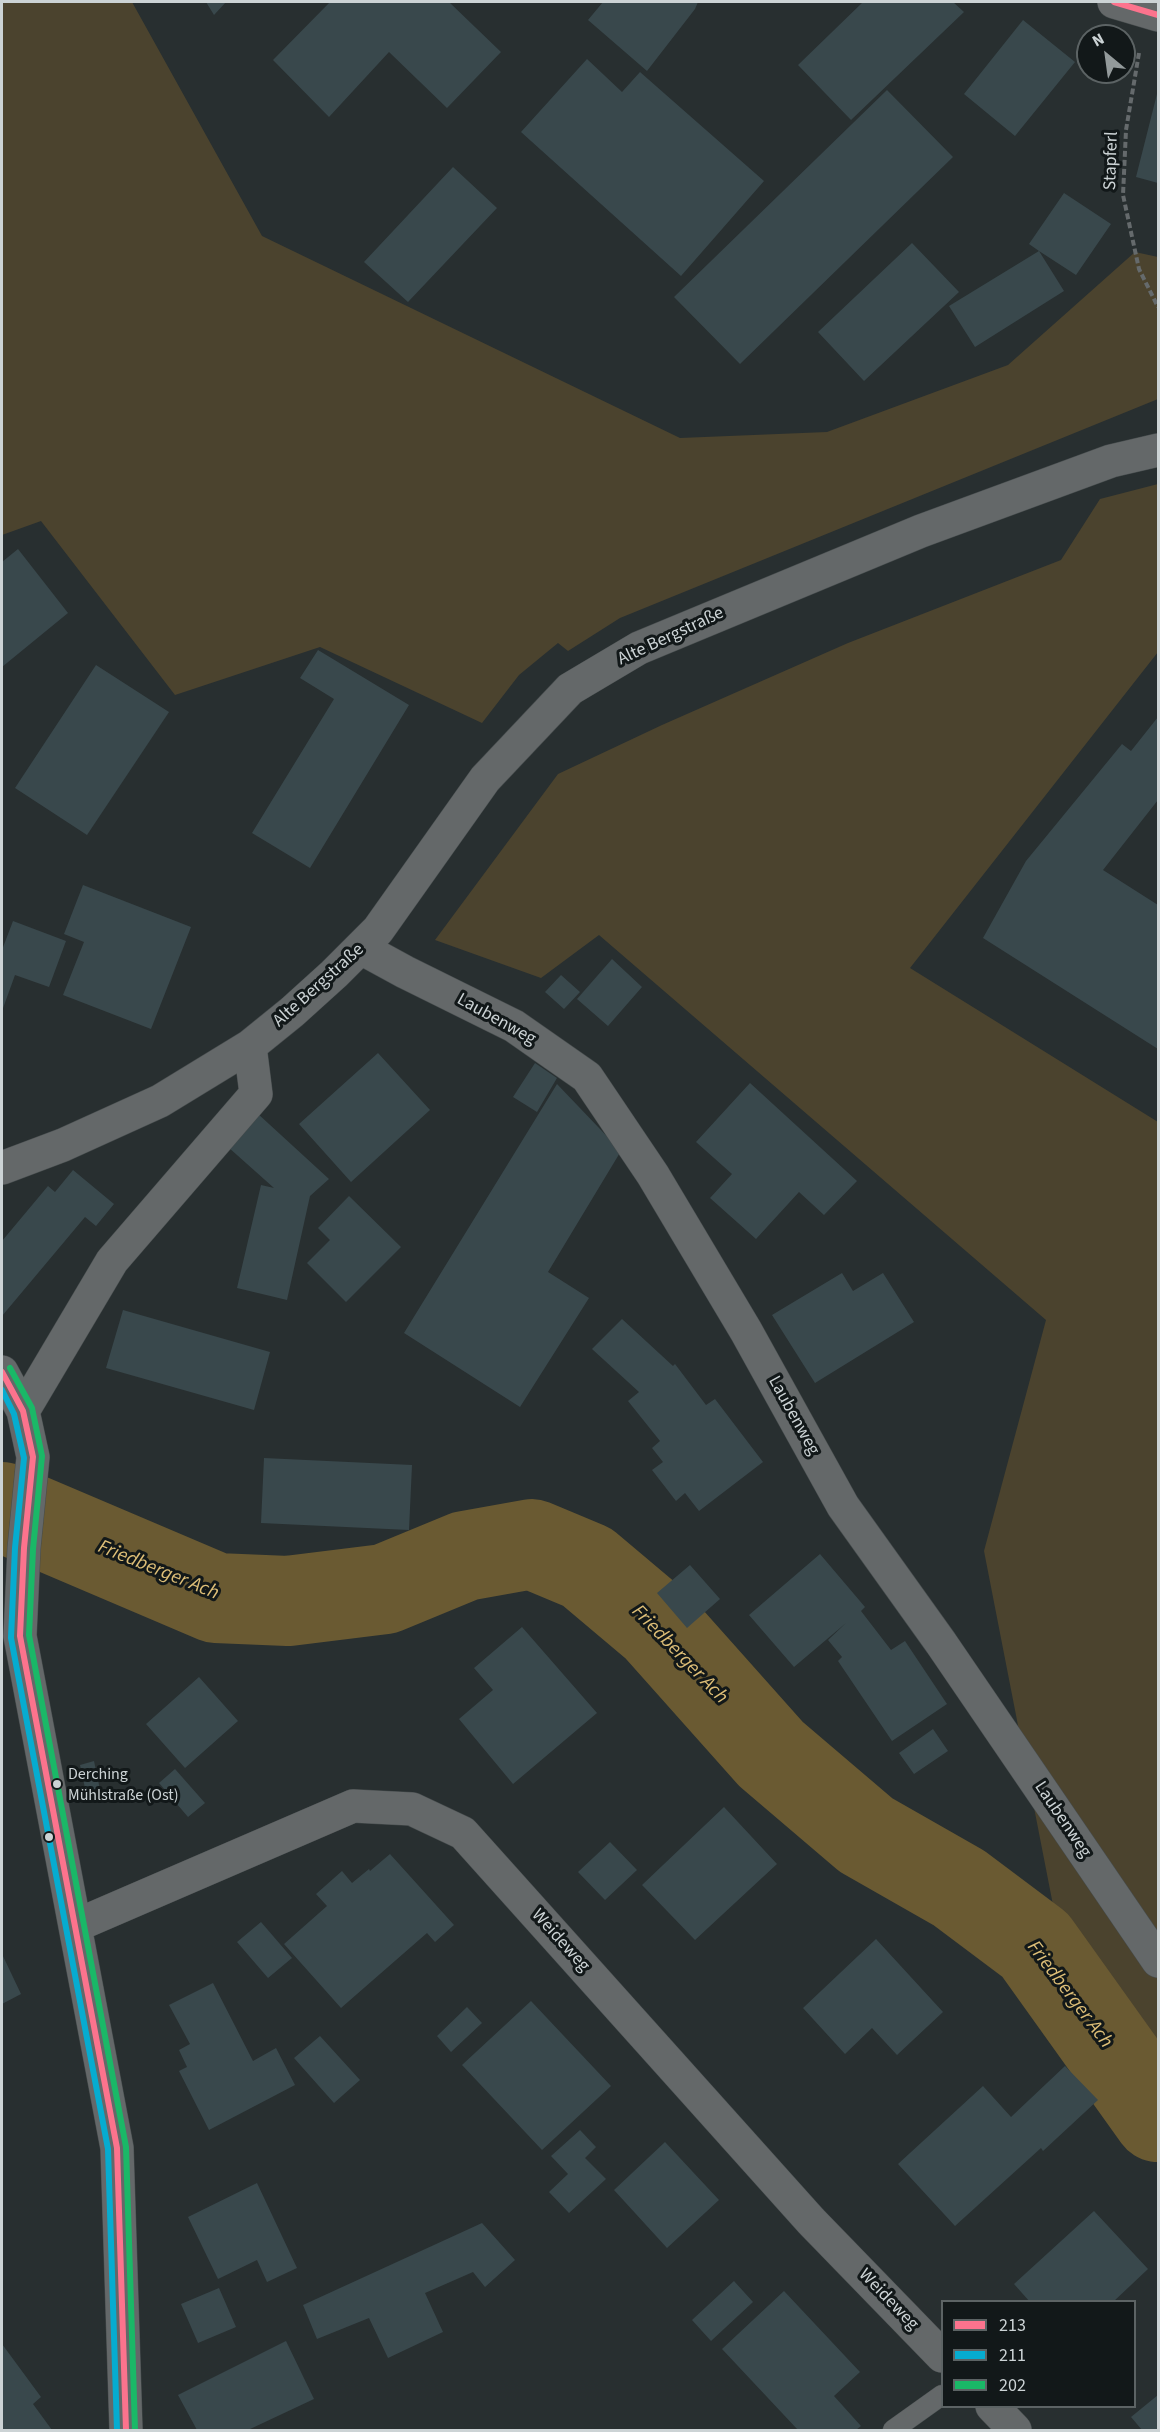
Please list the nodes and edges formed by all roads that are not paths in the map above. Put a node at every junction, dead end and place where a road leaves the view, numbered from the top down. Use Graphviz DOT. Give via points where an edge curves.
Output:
graph roads {
  1 [pos="1114,2"];
  2 [pos="1153,13"];
  3 [pos="1158,450"];
  4 [pos="361,948"];
  5 [pos="250,1046"];
  6 [pos="2,1168"];
  7 [pos="2,1372"];
  8 [pos="24,1411"];
  9 [pos="75,1926"];
  10 [pos="1158,1961"];
  11 [pos="941,2355"];
  12 [pos="941,2395"];
  13 [pos="994,2408"];
  14 [pos="126,2430"];
  15 [pos="893,2430"];
  16 [pos="1015,2430"];
  1 -- 2 [label="street"];
  3 -- 4 [label="street, Alte Bergstraße" via="1111,460 921,531 639,648 570,689 485,779 378,930"];
  4 -- 5 [label="street, Alte Bergstraße"];
  4 -- 10 [label="street, Laubenweg" via="514,1026 587,1077 653,1175 843,1506"];
  5 -- 6 [label="street, Alte Bergstraße" via="160,1101"];
  5 -- 8 [label="street" via="256,1094 112,1261"];
  7 -- 8 [label="street"];
  8 -- 9 [label="street" via="33,1457 20,1636"];
  9 -- 11 [label="street, Weideweg" via="352,1806 412,1809 463,1833 811,2222"];
  9 -- 14 [label="street" via="117,2148"];
  12 -- 15 [label="lane"];
  13 -- 16 [label="street"];
}
